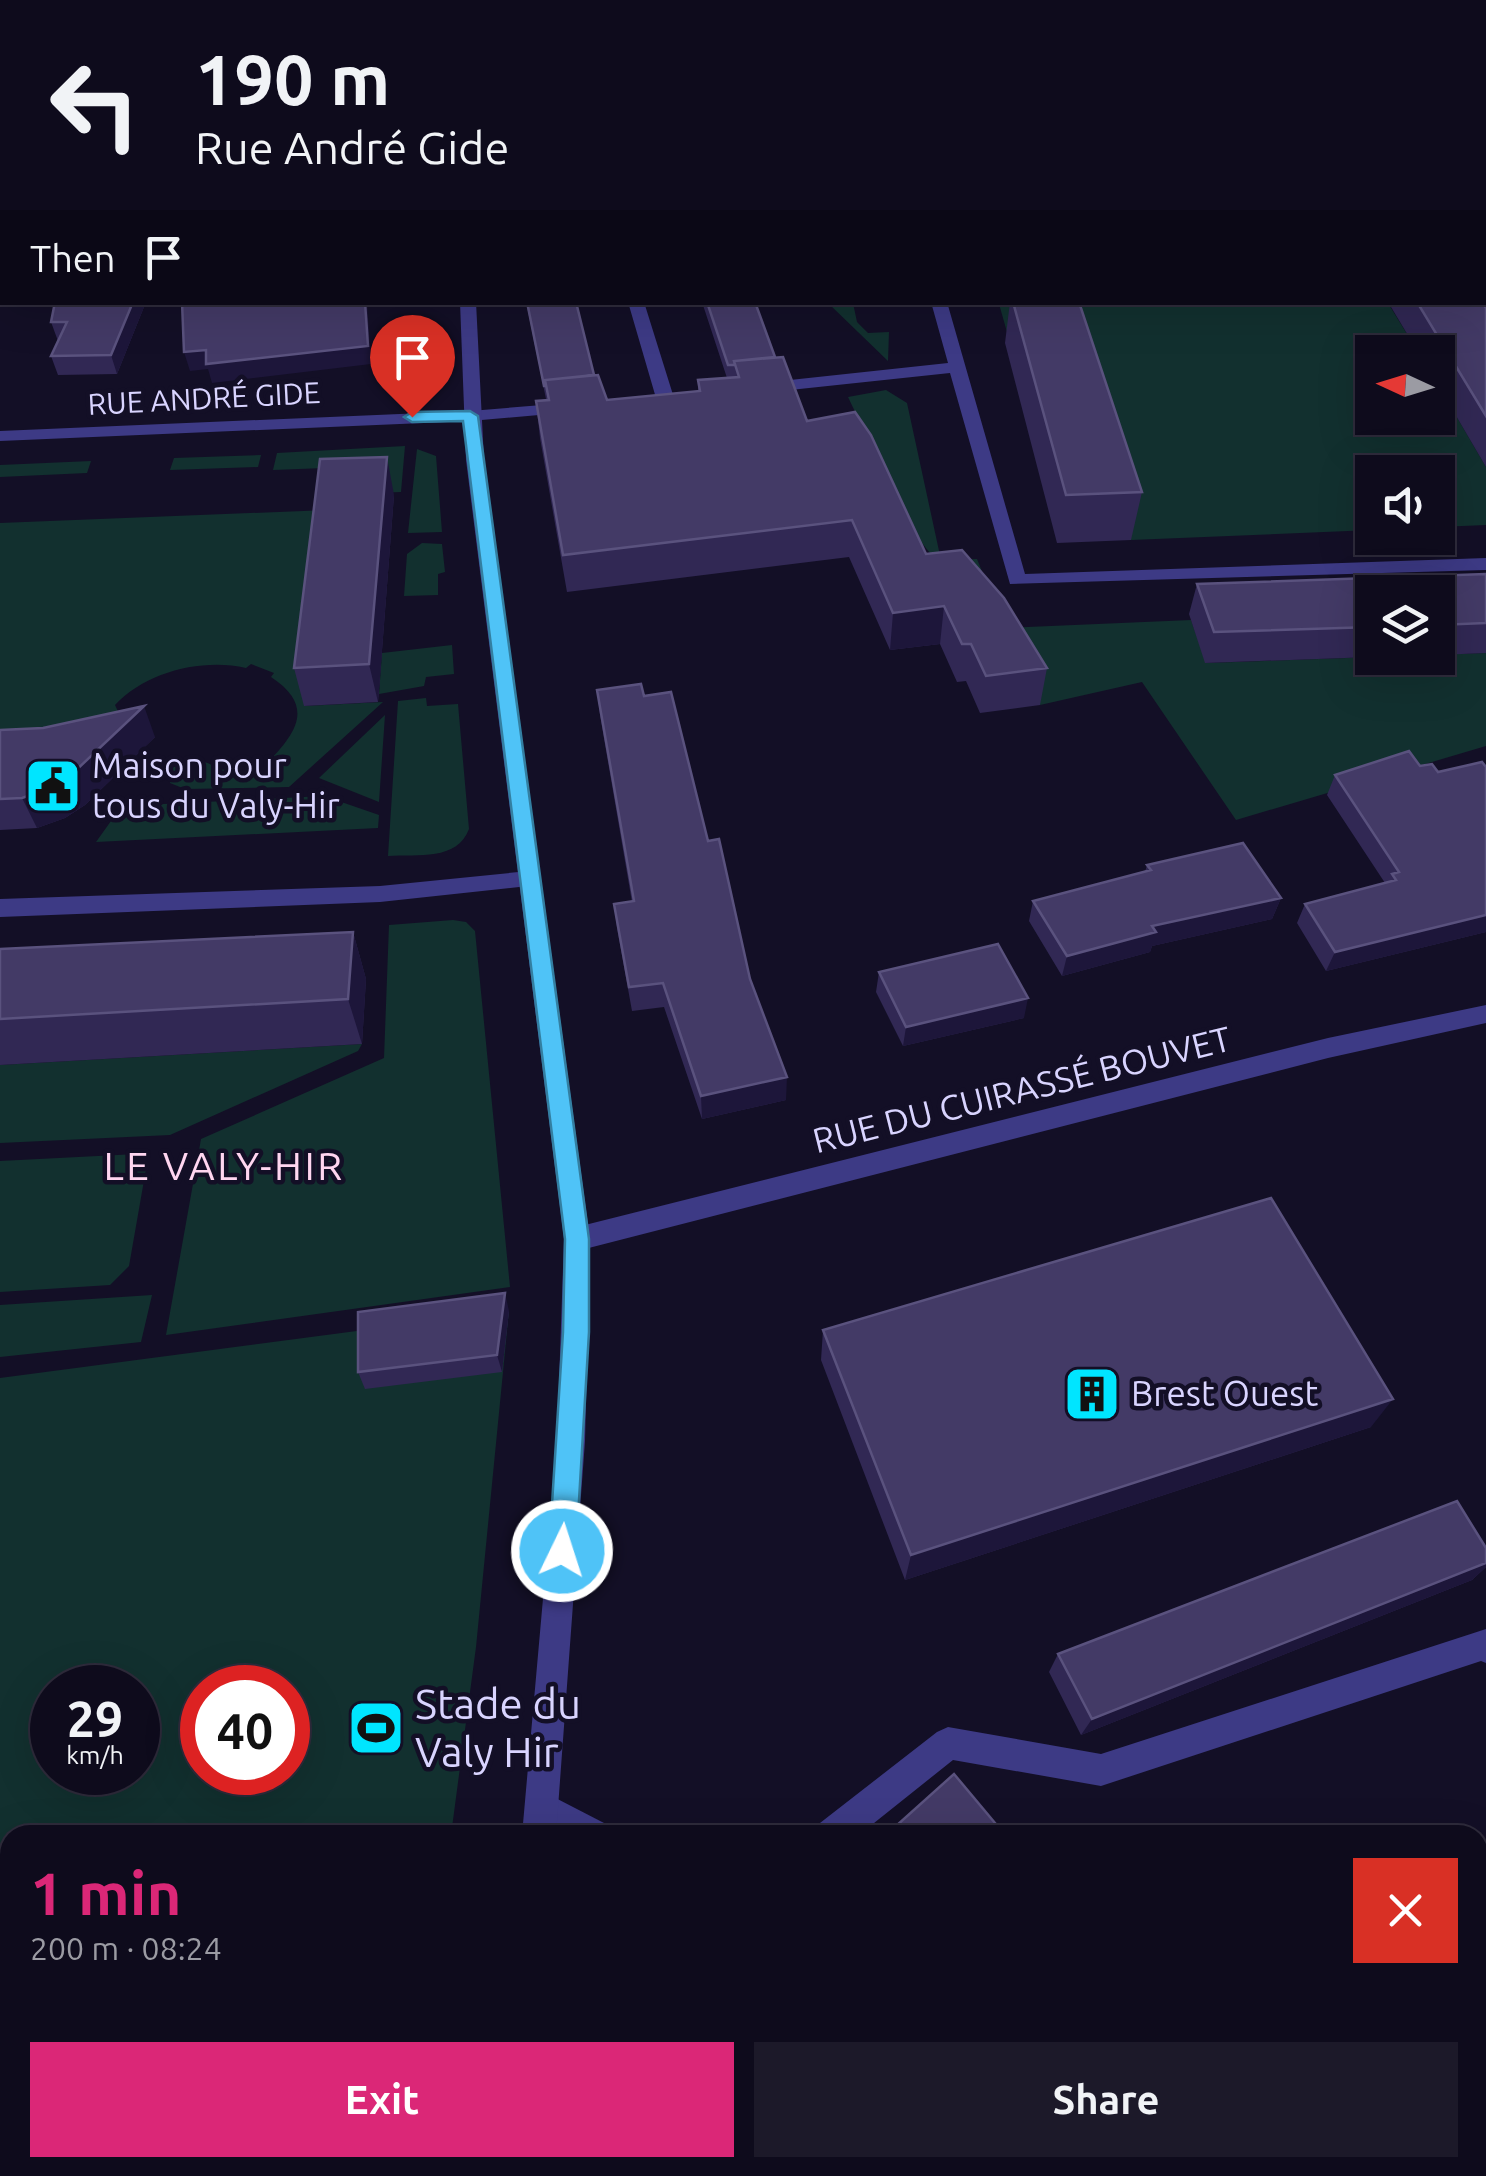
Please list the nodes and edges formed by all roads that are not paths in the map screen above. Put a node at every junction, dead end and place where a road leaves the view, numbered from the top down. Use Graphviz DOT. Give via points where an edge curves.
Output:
graph roads {
  1 [pos="468,305"];
  2 [pos="637,305"];
  3 [pos="940,305"];
  4 [pos="955,367"];
  5 [pos="742,390"];
  6 [pos="684,396"];
  7 [pos="590,405"];
  8 [pos="470,416"];
  9 [pos="0,436"];
  10 [pos="1486,564"];
  11 [pos="529,880"];
  12 [pos="0,908"];
  13 [pos="1486,1014"];
  14 [pos="577,1239"];
  15 [pos="1486,1646"];
  16 [pos="541,1821"];
  17 [pos="845,1825"];
  1 -- 8 [label="street"];
  2 -- 6 [label="street" via="655,399"];
  3 -- 4 [label="street"];
  4 -- 5 [label="street"];
  4 -- 10 [label="street" via="1017,580"];
  7 -- 8 [label="street, RUE ANDRÉ GIDE"];
  8 -- 9 [label="street, RUE ANDRÉ GIDE"];
  8 -- 11 [label="street"];
  11 -- 12 [label="street" via="380,894"];
  11 -- 14 [label="street"];
  13 -- 14 [label="street, RUE DU CUIRASSÉ BOUVET"];
  14 -- 16 [label="street" via="571,1441"];
  15 -- 17 [label="street" via="1101,1770 948,1743"];
}
